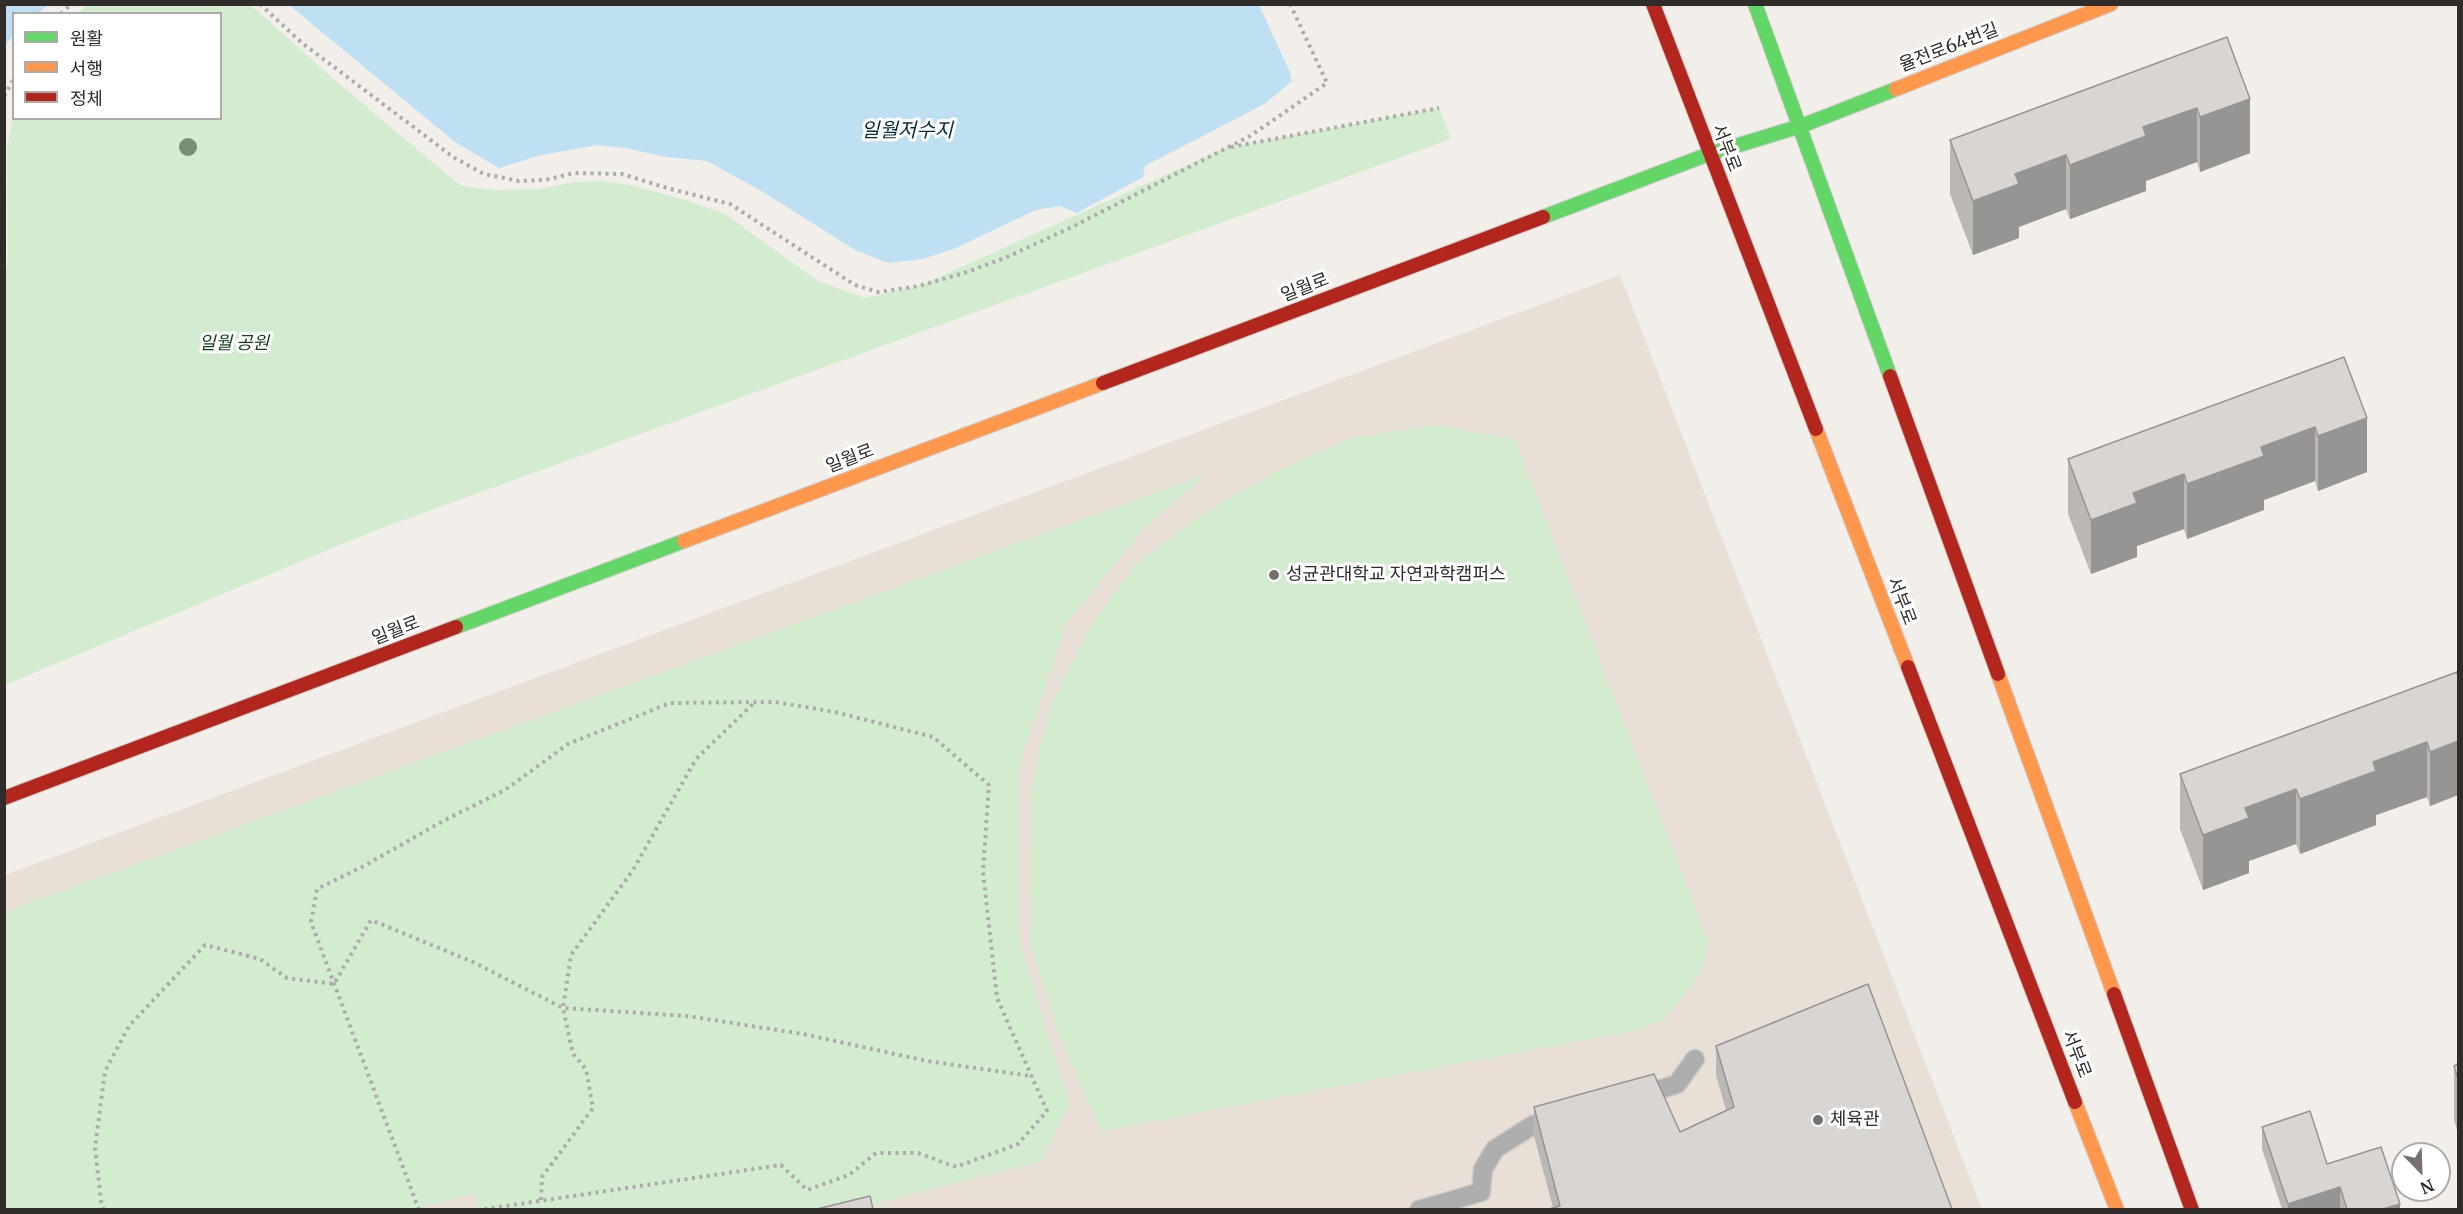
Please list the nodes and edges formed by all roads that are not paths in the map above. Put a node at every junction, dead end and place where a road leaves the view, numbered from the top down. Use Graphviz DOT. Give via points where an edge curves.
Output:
graph roads {
  1 [pos="1653,4"];
  2 [pos="1755,4"];
  3 [pos="2111,4"];
  4 [pos="1801,126"];
  5 [pos="1709,154"];
  6 [pos="4,798"];
  7 [pos="1695,1059"];
  8 [pos="1618,1101"];
  9 [pos="1575,1113"];
  10 [pos="1483,1201"];
  11 [pos="1419,1209"];
  12 [pos="2117,1209"];
  13 [pos="2192,1209"];
  1 -- 5 [label="main road, 서부로"];
  2 -- 4 [label="main road"];
  3 -- 4 [label="main road, 율전로64번길"];
  4 -- 5 [label="main road, 율전로64번길"];
  4 -- 13 [label="main road"];
  5 -- 6 [label="main road, 일월로"];
  5 -- 12 [label="main road, 서부로"];
  7 -- 8 [label="lane" via="1677,1084"];
  9 -- 10 [label="lane" via="1533,1125 1495,1149 1483,1169"];
  10 -- 11 [label="lane"];
}
